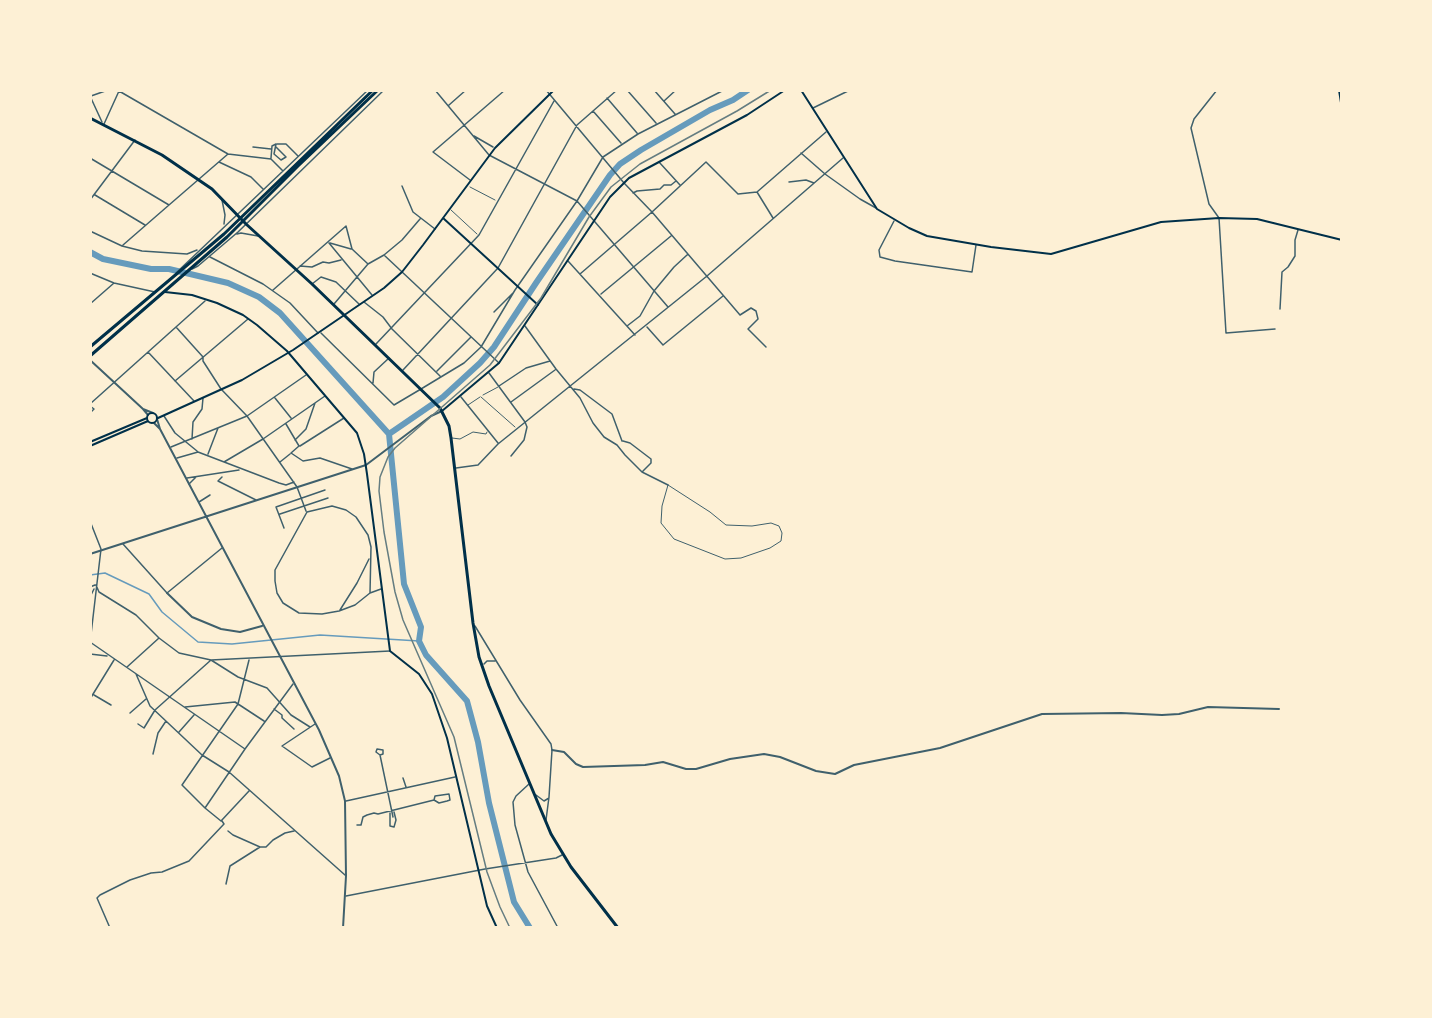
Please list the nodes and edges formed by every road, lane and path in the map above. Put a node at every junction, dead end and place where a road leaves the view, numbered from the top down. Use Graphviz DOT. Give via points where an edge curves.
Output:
graph roads {
  1 [pos="108,90"];
  2 [pos="373,90"];
  3 [pos="378,90"];
  4 [pos="384,90"];
  5 [pos="435,90"];
  6 [pos="466,90"];
  7 [pos="505,90"];
  8 [pos="546,90"];
  9 [pos="554,90"];
  10 [pos="616,90"];
  11 [pos="627,90"];
  12 [pos="654,90"];
  13 [pos="676,90"];
  14 [pos="724,90"];
  15 [pos="785,90"];
  16 [pos="801,90"];
  17 [pos="850,90"];
  18 [pos="1217,90"];
  19 [pos="366,91"];
  20 [pos="1340,91"];
  21 [pos="550,94"];
  22 [pos="90,96"];
  23 [pos="608,98"];
  24 [pos="554,99"];
  25 [pos="664,101"];
  26 [pos="448,105"];
  27 [pos="812,108"];
  28 [pos="1342,109"];
  29 [pos="593,111"];
  30 [pos="675,115"];
  31 [pos="90,118"];
  32 [pos="104,124"];
  33 [pos="657,124"];
  34 [pos="577,125"];
  35 [pos="465,126"];
  36 [pos="827,131"];
  37 [pos="638,134"];
  38 [pos="473,136"];
  39 [pos="135,140"];
  40 [pos="621,144"];
  41 [pos="253,147"];
  42 [pos="495,148"];
  43 [pos="272,149"];
  44 [pos="801,153"];
  45 [pos="228,154"];
  46 [pos="489,155"];
  47 [pos="299,157"];
  48 [pos="603,157"];
  49 [pos="844,157"];
  50 [pos="90,158"];
  51 [pos="271,159"];
  52 [pos="658,161"];
  53 [pos="217,162"];
  54 [pos="297,165"];
  55 [pos="514,169"];
  56 [pos="112,171"];
  57 [pos="283,171"];
  58 [pos="825,174"];
  59 [pos="198,179"];
  60 [pos="471,181"];
  61 [pos="676,181"];
  62 [pos="623,182"];
  63 [pos="789,182"];
  64 [pos="814,183"];
  65 [pos="544,184"];
  66 [pos="467,185"];
  67 [pos="402,186"];
  68 [pos="681,186"];
  69 [pos="264,189"];
  70 [pos="757,192"];
  71 [pos="633,193"];
  72 [pos="94,195"];
  73 [pos="221,199"];
  74 [pos="90,200"];
  75 [pos="497,201"];
  76 [pos="577,201"];
  77 [pos="169,204"];
  78 [pos="450,209"];
  79 [pos="877,209"];
  80 [pos="652,212"];
  81 [pos="237,215"];
  82 [pos="443,218"];
  83 [pos="1219,218"];
  84 [pos="420,219"];
  85 [pos="773,219"];
  86 [pos="895,220"];
  87 [pos="593,221"];
  88 [pos="246,224"];
  89 [pos="146,225"];
  90 [pos="224,227"];
  91 [pos="435,229"];
  92 [pos="1299,229"];
  93 [pos="90,231"];
  94 [pos="236,234"];
  95 [pos="479,235"];
  96 [pos="671,235"];
  97 [pos="225,236"];
  98 [pos="260,236"];
  99 [pos="1342,240"];
  100 [pos="329,242"];
  101 [pos="470,243"];
  102 [pos="614,244"];
  103 [pos="976,244"];
  104 [pos="122,246"];
  105 [pos="200,249"];
  106 [pos="352,249"];
  107 [pos="688,254"];
  108 [pos="384,255"];
  109 [pos="209,256"];
  110 [pos="194,258"];
  111 [pos="203,260"];
  112 [pos="343,260"];
  113 [pos="569,262"];
  114 [pos="368,264"];
  115 [pos="299,266"];
  116 [pos="633,267"];
  117 [pos="498,268"];
  118 [pos="295,269"];
  119 [pos="402,272"];
  120 [pos="90,273"];
  121 [pos="580,274"];
  122 [pos="707,276"];
  123 [pos="357,277"];
  124 [pos="114,283"];
  125 [pos="312,284"];
  126 [pos="518,286"];
  127 [pos="273,290"];
  128 [pos="346,290"];
  129 [pos="515,290"];
  130 [pos="654,291"];
  131 [pos="156,292"];
  132 [pos="165,292"];
  133 [pos="424,293"];
  134 [pos="600,295"];
  135 [pos="373,296"];
  136 [pos="723,296"];
  137 [pos="205,300"];
  138 [pos="362,303"];
  139 [pos="90,304"];
  140 [pos="334,305"];
  141 [pos="538,305"];
  142 [pos="669,308"];
  143 [pos="1280,309"];
  144 [pos="494,312"];
  145 [pos="344,315"];
  146 [pos="248,318"];
  147 [pos="451,318"];
  148 [pos="525,326"];
  149 [pos="627,326"];
  150 [pos="646,326"];
  151 [pos="176,327"];
  152 [pos="392,329"];
  153 [pos="1275,329"];
  154 [pos="319,332"];
  155 [pos="636,335"];
  156 [pos="471,337"];
  157 [pos="375,345"];
  158 [pos="90,347"];
  159 [pos="481,347"];
  160 [pos="766,347"];
  161 [pos="148,352"];
  162 [pos="288,352"];
  163 [pos="417,354"];
  164 [pos="203,357"];
  165 [pos="90,358"];
  166 [pos="389,358"];
  167 [pos="551,361"];
  168 [pos="499,363"];
  169 [pos="556,369"];
  170 [pos="402,371"];
  171 [pos="436,372"];
  172 [pos="489,374"];
  173 [pos="307,375"];
  174 [pos="442,377"];
  175 [pos="113,381"];
  176 [pos="176,381"];
  177 [pos="373,384"];
  178 [pos="570,385"];
  179 [pos="499,386"];
  180 [pos="221,389"];
  181 [pos="421,389"];
  182 [pos="573,389"];
  183 [pos="325,396"];
  184 [pos="461,396"];
  185 [pos="481,396"];
  186 [pos="274,397"];
  187 [pos="203,398"];
  188 [pos="194,401"];
  189 [pos="315,402"];
  190 [pos="511,402"];
  191 [pos="90,405"];
  192 [pos="468,405"];
  193 [pos="143,409"];
  194 [pos="441,409"];
  195 [pos="90,413"];
  196 [pos="154,413"];
  197 [pos="163,415"];
  198 [pos="247,416"];
  199 [pos="345,417"];
  200 [pos="148,418"];
  201 [pos="157,419"];
  202 [pos="291,419"];
  203 [pos="525,422"];
  204 [pos="154,423"];
  205 [pos="285,423"];
  206 [pos="219,428"];
  207 [pos="517,428"];
  208 [pos="160,429"];
  209 [pos="488,430"];
  210 [pos="451,438"];
  211 [pos="263,439"];
  212 [pos="192,440"];
  213 [pos="295,440"];
  214 [pos="622,441"];
  215 [pos="185,442"];
  216 [pos="90,444"];
  217 [pos="498,444"];
  218 [pos="618,445"];
  219 [pos="299,446"];
  220 [pos="170,447"];
  221 [pos="198,452"];
  222 [pos="291,453"];
  223 [pos="208,455"];
  224 [pos="511,456"];
  225 [pos="176,459"];
  226 [pos="224,462"];
  227 [pos="280,463"];
  228 [pos="366,465"];
  229 [pos="455,468"];
  230 [pos="241,469"];
  231 [pos="352,469"];
  232 [pos="642,472"];
  233 [pos="196,477"];
  234 [pos="222,477"];
  235 [pos="186,478"];
  236 [pos="294,482"];
  237 [pos="189,484"];
  238 [pos="668,485"];
  239 [pos="297,487"];
  240 [pos="325,490"];
  241 [pos="210,495"];
  242 [pos="301,498"];
  243 [pos="328,498"];
  244 [pos="257,501"];
  245 [pos="198,502"];
  246 [pos="304,506"];
  247 [pos="307,512"];
  248 [pos="279,514"];
  249 [pos="206,517"];
  250 [pos="90,521"];
  251 [pos="284,528"];
  252 [pos="122,543"];
  253 [pos="222,548"];
  254 [pos="101,549"];
  255 [pos="90,554"];
  256 [pos="369,559"];
  257 [pos="96,584"];
  258 [pos="90,587"];
  259 [pos="382,589"];
  260 [pos="167,593"];
  261 [pos="370,593"];
  262 [pos="90,597"];
  263 [pos="339,611"];
  264 [pos="473,623"];
  265 [pos="262,626"];
  266 [pos="159,638"];
  267 [pos="90,643"];
  268 [pos="390,649"];
  269 [pos="90,654"];
  270 [pos="110,656"];
  271 [pos="279,656"];
  272 [pos="114,659"];
  273 [pos="249,659"];
  274 [pos="211,660"];
  275 [pos="496,662"];
  276 [pos="126,668"];
  277 [pos="483,669"];
  278 [pos="136,674"];
  279 [pos="243,679"];
  280 [pos="293,683"];
  281 [pos="93,694"];
  282 [pos="170,697"];
  283 [pos="147,698"];
  284 [pos="90,699"];
  285 [pos="279,702"];
  286 [pos="238,704"];
  287 [pos="111,705"];
  288 [pos="184,707"];
  289 [pos="274,709"];
  290 [pos="155,710"];
  291 [pos="1279,710"];
  292 [pos="130,713"];
  293 [pos="195,714"];
  294 [pos="166,720"];
  295 [pos="265,722"];
  296 [pos="138,724"];
  297 [pos="315,724"];
  298 [pos="310,727"];
  299 [pos="294,729"];
  300 [pos="219,731"];
  301 [pos="179,732"];
  302 [pos="245,748"];
  303 [pos="552,750"];
  304 [pos="383,751"];
  305 [pos="387,751"];
  306 [pos="153,754"];
  307 [pos="202,755"];
  308 [pos="380,755"];
  309 [pos="331,757"];
  310 [pos="230,772"];
  311 [pos="457,777"];
  312 [pos="403,778"];
  313 [pos="529,784"];
  314 [pos="406,788"];
  315 [pos="250,790"];
  316 [pos="531,790"];
  317 [pos="388,792"];
  318 [pos="549,797"];
  319 [pos="434,800"];
  320 [pos="345,801"];
  321 [pos="205,808"];
  322 [pos="392,811"];
  323 [pos="393,817"];
  324 [pos="221,821"];
  325 [pos="546,824"];
  326 [pos="357,825"];
  327 [pos="228,831"];
  328 [pos="295,831"];
  329 [pos="260,847"];
  330 [pos="563,855"];
  331 [pos="479,870"];
  332 [pos="346,876"];
  333 [pos="226,884"];
  334 [pos="345,896"];
  335 [pos="110,928"];
  336 [pos="343,928"];
  337 [pos="498,928"];
  338 [pos="558,928"];
  339 [pos="618,928"];
  1 -- 22 [label="street"];
  2 -- 54 [label="main road"];
  3 -- 54 [label="main road"];
  4 -- 88 [label="street"];
  5 -- 26 [label="street"];
  6 -- 26 [label="street"];
  7 -- 35 [label="street"];
  8 -- 21 [label="street"];
  9 -- 21 [label="main road"];
  10 -- 23 [label="street"];
  11 -- 33 [label="street"];
  12 -- 25 [label="street"];
  13 -- 25 [label="street"];
  14 -- 30 [label="street"];
  15 -- 52 [label="main road" via="747,115"];
  16 -- 27 [label="main road"];
  17 -- 27 [label="street"];
  18 -- 83 [label="street" via="1191,128 1209,204"];
  19 -- 47 [label="street"];
  20 -- 28 [label="main road"];
  21 -- 24 [label="street"];
  21 -- 42 [label="main road"];
  22 -- 32 [label="street"];
  23 -- 29 [label="street"];
  23 -- 37 [label="street"];
  24 -- 34 [label="street"];
  24 -- 55 [label="street"];
  25 -- 30 [label="street"];
  26 -- 35 [label="street"];
  27 -- 36 [label="main road"];
  29 -- 34 [label="street"];
  29 -- 40 [label="street"];
  30 -- 33 [label="street"];
  31 -- 32 [label="main road"];
  32 -- 39 [label="main road"];
  32 -- 45 [label="street" via="119,90"];
  33 -- 37 [label="street"];
  34 -- 48 [label="street"];
  34 -- 65 [label="street"];
  35 -- 38 [label="street"];
  35 -- 60 [label="street" via="433,152"];
  36 -- 44 [label="street"];
  36 -- 49 [label="main road"];
  37 -- 40 [label="street"];
  38 -- 42 [label="street"];
  38 -- 46 [label="street"];
  39 -- 56 [label="street"];
  39 -- 59 [label="main road"];
  40 -- 48 [label="street"];
  41 -- 43 [label="street"];
  42 -- 46 [label="main road"];
  43 -- 47 [label="street" via="273,145 286,144"];
  43 -- 51 [label="street"];
  44 -- 58 [label="street"];
  44 -- 70 [label="street"];
  45 -- 51 [label="street"];
  45 -- 53 [label="street"];
  46 -- 55 [label="street"];
  46 -- 60 [label="main road"];
  47 -- 57 [label="street"];
  48 -- 62 [label="street"];
  48 -- 76 [label="street"];
  49 -- 58 [label="street"];
  49 -- 79 [label="main road"];
  50 -- 56 [label="street"];
  51 -- 57 [label="street"];
  52 -- 61 [label="street"];
  52 -- 62 [label="main road"];
  53 -- 59 [label="street"];
  53 -- 69 [label="street" via="251,177"];
  54 -- 97 [label="main road"];
  55 -- 65 [label="street"];
  55 -- 75 [label="street"];
  56 -- 72 [label="street"];
  56 -- 77 [label="street"];
  57 -- 69 [label="street"];
  58 -- 64 [label="street"];
  58 -- 79 [label="street"];
  59 -- 73 [label="main road"];
  59 -- 77 [label="street"];
  60 -- 66 [label="main road"];
  61 -- 68 [label="street"];
  61 -- 71 [label="street" via="660,189"];
  62 -- 71 [label="street"];
  62 -- 87 [label="main road"];
  63 -- 64 [label="street"];
  64 -- 85 [label="street"];
  65 -- 76 [label="street"];
  65 -- 117 [label="street"];
  66 -- 75 [label="lane"];
  66 -- 78 [label="main road"];
  67 -- 84 [label="street"];
  68 -- 70 [label="street" via="706,162 738,194"];
  68 -- 80 [label="street"];
  69 -- 81 [label="street"];
  70 -- 85 [label="street"];
  71 -- 80 [label="street"];
  72 -- 74 [label="street"];
  72 -- 89 [label="street"];
  73 -- 81 [label="main road"];
  73 -- 90 [label="street"];
  75 -- 95 [label="street"];
  76 -- 87 [label="street"];
  76 -- 126 [label="street"];
  77 -- 89 [label="street"];
  78 -- 82 [label="main road"];
  78 -- 95 [label="lane"];
  79 -- 86 [label="main road"];
  80 -- 96 [label="street"];
  80 -- 102 [label="street"];
  81 -- 88 [label="main road"];
  81 -- 90 [label="street"];
  82 -- 91 [label="main road"];
  82 -- 101 [label="main road"];
  83 -- 92 [label="main road" via="1257,219"];
  83 -- 103 [label="main road" via="1161,222 1051,254"];
  83 -- 153 [label="street" via="1226,333"];
  84 -- 91 [label="street"];
  84 -- 108 [label="street"];
  85 -- 122 [label="street"];
  86 -- 103 [label="main road" via="927,236"];
  86 -- 103 [label="street" via="879,250 880,257 972,272"];
  87 -- 102 [label="street"];
  87 -- 113 [label="main road"];
  88 -- 94 [label="street"];
  88 -- 98 [label="main road"];
  89 -- 104 [label="street"];
  90 -- 105 [label="street"];
  91 -- 119 [label="main road"];
  92 -- 99 [label="main road"];
  92 -- 143 [label="street" via="1295,256 1282,272"];
  93 -- 104 [label="street"];
  94 -- 98 [label="street"];
  94 -- 109 [label="street"];
  95 -- 101 [label="street"];
  96 -- 107 [label="street"];
  96 -- 116 [label="street"];
  97 -- 110 [label="main road"];
  97 -- 111 [label="main road"];
  98 -- 118 [label="main road"];
  100 -- 106 [label="street"];
  100 -- 106 [label="street" via="346,226"];
  100 -- 112 [label="street"];
  100 -- 115 [label="street"];
  101 -- 117 [label="main road"];
  101 -- 133 [label="street"];
  102 -- 116 [label="street"];
  102 -- 121 [label="street"];
  104 -- 105 [label="street" via="187,254"];
  105 -- 110 [label="street"];
  106 -- 114 [label="street"];
  107 -- 122 [label="street"];
  107 -- 130 [label="street"];
  108 -- 114 [label="street"];
  108 -- 119 [label="street"];
  109 -- 111 [label="street"];
  109 -- 127 [label="street"];
  110 -- 131 [label="main road"];
  111 -- 132 [label="main road"];
  112 -- 115 [label="street"];
  112 -- 123 [label="street"];
  113 -- 121 [label="street"];
  113 -- 141 [label="main road"];
  114 -- 123 [label="street"];
  115 -- 118 [label="street"];
  116 -- 130 [label="street"];
  116 -- 134 [label="street"];
  117 -- 126 [label="main road"];
  117 -- 147 [label="street"];
  118 -- 125 [label="main road"];
  118 -- 127 [label="street"];
  119 -- 133 [label="street"];
  119 -- 135 [label="main road"];
  120 -- 124 [label="street"];
  121 -- 134 [label="street"];
  122 -- 136 [label="street"];
  122 -- 142 [label="street"];
  123 -- 128 [label="street"];
  123 -- 135 [label="street"];
  124 -- 131 [label="street"];
  124 -- 139 [label="street"];
  125 -- 128 [label="street" via="321,278"];
  125 -- 140 [label="main road"];
  126 -- 129 [label="street"];
  126 -- 141 [label="main road"];
  127 -- 154 [label="street"];
  128 -- 138 [label="street"];
  128 -- 140 [label="street"];
  129 -- 144 [label="street"];
  129 -- 159 [label="street"];
  130 -- 142 [label="street"];
  130 -- 149 [label="street" via="640,316"];
  131 -- 158 [label="main road"];
  132 -- 137 [label="main road"];
  132 -- 165 [label="main road"];
  133 -- 147 [label="street"];
  133 -- 152 [label="street"];
  134 -- 149 [label="street"];
  135 -- 138 [label="main road"];
  136 -- 150 [label="street" via="663,345"];
  136 -- 160 [label="street" via="740,315 751,308 756,311 758,320 748,329"];
  137 -- 146 [label="main road"];
  137 -- 151 [label="street"];
  138 -- 145 [label="main road"];
  138 -- 152 [label="street" via="383,317"];
  140 -- 145 [label="main road"];
  141 -- 148 [label="main road"];
  142 -- 150 [label="street"];
  145 -- 154 [label="main road"];
  145 -- 157 [label="main road"];
  146 -- 162 [label="main road"];
  146 -- 164 [label="street"];
  147 -- 156 [label="street"];
  147 -- 163 [label="street"];
  148 -- 167 [label="street"];
  148 -- 168 [label="main road"];
  149 -- 155 [label="street"];
  150 -- 155 [label="street"];
  151 -- 161 [label="street"];
  151 -- 164 [label="street"];
  152 -- 157 [label="street"];
  152 -- 163 [label="street"];
  154 -- 162 [label="main road"];
  154 -- 177 [label="street"];
  155 -- 178 [label="street"];
  156 -- 159 [label="street"];
  156 -- 171 [label="street"];
  157 -- 166 [label="main road"];
  159 -- 168 [label="street"];
  159 -- 174 [label="street"];
  161 -- 175 [label="street"];
  161 -- 176 [label="street"];
  162 -- 173 [label="main road"];
  162 -- 180 [label="main road"];
  163 -- 170 [label="street"];
  163 -- 171 [label="street"];
  164 -- 176 [label="street"];
  164 -- 180 [label="street"];
  165 -- 175 [label="street"];
  166 -- 170 [label="main road"];
  166 -- 177 [label="street" via="374,372"];
  167 -- 169 [label="street"];
  167 -- 179 [label="street" via="526,368"];
  168 -- 172 [label="main road"];
  169 -- 178 [label="street"];
  169 -- 190 [label="street"];
  170 -- 181 [label="main road"];
  171 -- 174 [label="street"];
  172 -- 179 [label="street"];
  172 -- 184 [label="main road"];
  173 -- 183 [label="main road"];
  173 -- 186 [label="street"];
  174 -- 181 [label="street"];
  175 -- 191 [label="street"];
  175 -- 193 [label="street"];
  176 -- 188 [label="street"];
  177 -- 181 [label="street" via="394,405"];
  178 -- 182 [label="street"];
  178 -- 203 [label="street"];
  179 -- 185 [label="lane"];
  179 -- 190 [label="street"];
  180 -- 187 [label="main road"];
  180 -- 198 [label="street"];
  181 -- 194 [label="main road"];
  182 -- 214 [label="street" via="612,414"];
  182 -- 218 [label="street" via="604,437"];
  183 -- 189 [label="street"];
  183 -- 199 [label="main road"];
  184 -- 192 [label="street"];
  184 -- 194 [label="main road"];
  185 -- 192 [label="lane"];
  185 -- 207 [label="lane"];
  186 -- 198 [label="street"];
  186 -- 202 [label="street"];
  187 -- 188 [label="main road"];
  187 -- 212 [label="street" via="202,409 193,422"];
  188 -- 197 [label="main road"];
  189 -- 202 [label="street"];
  189 -- 213 [label="street" via="306,429"];
  190 -- 203 [label="street"];
  191 -- 195 [label="street" via="94,409"];
  192 -- 209 [label="street"];
  193 -- 196 [label="street"];
  193 -- 200 [label="street"];
  194 -- 210 [label="main road"];
  194 -- 228 [label="street"];
  196 -- 197 [label="main road"];
  196 -- 200 [label="main road"];
  196 -- 201 [label="main road"];
  197 -- 201 [label="main road"];
  197 -- 215 [label="street"];
  198 -- 206 [label="street"];
  198 -- 211 [label="street"];
  199 -- 219 [label="street"];
  199 -- 228 [label="main road" via="357,433"];
  200 -- 204 [label="main road"];
  200 -- 216 [label="main road"];
  201 -- 204 [label="main road"];
  201 -- 208 [label="street"];
  202 -- 205 [label="street"];
  203 -- 207 [label="street"];
  203 -- 224 [label="street" via="524,440"];
  204 -- 208 [label="street"];
  205 -- 211 [label="street"];
  205 -- 213 [label="street"];
  206 -- 212 [label="street"];
  206 -- 223 [label="street"];
  207 -- 217 [label="street"];
  208 -- 220 [label="street"];
  209 -- 210 [label="lane" via="486,434 472,432 460,439"];
  209 -- 217 [label="street"];
  210 -- 229 [label="main road"];
  211 -- 226 [label="street"];
  211 -- 227 [label="street"];
  212 -- 215 [label="street"];
  213 -- 219 [label="street"];
  214 -- 218 [label="street"];
  214 -- 232 [label="street" via="651,459"];
  215 -- 220 [label="street"];
  215 -- 221 [label="street"];
  217 -- 229 [label="street" via="478,465"];
  218 -- 232 [label="street"];
  219 -- 222 [label="street"];
  220 -- 225 [label="street"];
  221 -- 223 [label="street"];
  221 -- 225 [label="street"];
  222 -- 227 [label="street"];
  222 -- 231 [label="street" via="303,461 320,458"];
  223 -- 226 [label="street"];
  225 -- 235 [label="street"];
  226 -- 230 [label="street"];
  227 -- 236 [label="street"];
  228 -- 231 [label="street"];
  228 -- 259 [label="main road"];
  229 -- 264 [label="main road"];
  230 -- 233 [label="street"];
  230 -- 236 [label="street" via="286,485"];
  231 -- 239 [label="street"];
  232 -- 238 [label="street"];
  233 -- 235 [label="street"];
  233 -- 237 [label="street"];
  234 -- 244 [label="street" via="218,481"];
  235 -- 237 [label="street"];
  236 -- 239 [label="street"];
  237 -- 245 [label="street"];
  238 -- 238 [label="lane" via="726,525 778,526 781,541 741,558 725,559 674,539 661,523"];
  239 -- 242 [label="street"];
  239 -- 244 [label="street"];
  240 -- 242 [label="street"];
  241 -- 245 [label="street"];
  242 -- 246 [label="street"];
  242 -- 248 [label="street" via="276,507"];
  243 -- 246 [label="street"];
  244 -- 249 [label="street"];
  245 -- 249 [label="street"];
  246 -- 247 [label="street"];
  246 -- 248 [label="street"];
  247 -- 256 [label="street" via="332,506 356,517 368,535"];
  247 -- 263 [label="street" via="275,570 277,593 299,613"];
  248 -- 251 [label="street"];
  249 -- 252 [label="street"];
  249 -- 253 [label="street"];
  250 -- 254 [label="street"];
  252 -- 254 [label="street"];
  252 -- 260 [label="street"];
  253 -- 260 [label="street"];
  253 -- 265 [label="street"];
  254 -- 255 [label="street"];
  254 -- 257 [label="street"];
  256 -- 261 [label="street"];
  256 -- 263 [label="street"];
  257 -- 258 [label="street"];
  257 -- 262 [label="street"];
  257 -- 266 [label="street" via="99,592 136,615"];
  257 -- 267 [label="street"];
  259 -- 261 [label="street"];
  259 -- 268 [label="main road"];
  260 -- 265 [label="street" via="192,617 221,629 240,632"];
  261 -- 263 [label="street"];
  264 -- 275 [label="street"];
  264 -- 277 [label="main road"];
  265 -- 271 [label="street"];
  266 -- 274 [label="street" via="179,653"];
  266 -- 276 [label="street"];
  267 -- 270 [label="street"];
  268 -- 271 [label="street"];
  268 -- 311 [label="main road" via="419,674 432,694"];
  269 -- 270 [label="street"];
  270 -- 272 [label="street"];
  271 -- 273 [label="street"];
  271 -- 280 [label="street"];
  272 -- 276 [label="street"];
  272 -- 281 [label="street"];
  273 -- 274 [label="street"];
  273 -- 279 [label="street"];
  274 -- 279 [label="street"];
  274 -- 282 [label="street"];
  275 -- 277 [label="street" via="487,661"];
  275 -- 303 [label="street" via="549,739"];
  276 -- 278 [label="street"];
  277 -- 313 [label="main road"];
  278 -- 282 [label="street"];
  278 -- 283 [label="street"];
  279 -- 285 [label="street" via="267,688"];
  279 -- 286 [label="street"];
  280 -- 285 [label="street"];
  280 -- 297 [label="street"];
  281 -- 284 [label="street"];
  281 -- 287 [label="street"];
  282 -- 288 [label="street"];
  282 -- 290 [label="street"];
  283 -- 290 [label="street"];
  283 -- 292 [label="street"];
  285 -- 289 [label="street"];
  285 -- 298 [label="street"];
  286 -- 288 [label="street"];
  286 -- 295 [label="street"];
  286 -- 300 [label="street"];
  288 -- 293 [label="street"];
  289 -- 295 [label="street"];
  289 -- 299 [label="street"];
  290 -- 294 [label="street"];
  290 -- 296 [label="street" via="144,728"];
  291 -- 303 [label="street" via="1208,707 1162,715 1042,714 940,748 854,765 835,774 764,754 686,770 663,762 583,767 564,752"];
  293 -- 300 [label="street"];
  293 -- 301 [label="street"];
  294 -- 301 [label="street"];
  294 -- 306 [label="street"];
  295 -- 302 [label="street"];
  297 -- 298 [label="street"];
  297 -- 309 [label="street"];
  298 -- 309 [label="street" via="282,746 312,767"];
  300 -- 302 [label="street"];
  300 -- 307 [label="street"];
  301 -- 307 [label="street"];
  302 -- 310 [label="street"];
  303 -- 318 [label="street"];
  304 -- 305 [label="street"];
  304 -- 308 [label="street"];
  304 -- 308 [label="street" via="379,748 375,752"];
  307 -- 310 [label="street"];
  307 -- 321 [label="street" via="182,785"];
  308 -- 317 [label="street"];
  309 -- 320 [label="street"];
  310 -- 315 [label="street"];
  310 -- 321 [label="street"];
  311 -- 314 [label="street"];
  311 -- 331 [label="main road"];
  312 -- 314 [label="street"];
  313 -- 316 [label="main road"];
  313 -- 338 [label="street" via="513,802 516,825 528,872"];
  314 -- 317 [label="street"];
  315 -- 324 [label="street"];
  315 -- 328 [label="street"];
  316 -- 318 [label="street" via="542,800"];
  316 -- 325 [label="main road"];
  317 -- 320 [label="street"];
  317 -- 322 [label="street"];
  318 -- 325 [label="street"];
  319 -- 319 [label="street" via="450,800 449,794 435,796"];
  319 -- 322 [label="street"];
  320 -- 332 [label="street"];
  321 -- 324 [label="street"];
  322 -- 323 [label="street"];
  322 -- 326 [label="street" via="367,815"];
  324 -- 335 [label="street" via="224,824 189,861 130,880 100,895 97,898"];
  325 -- 330 [label="main road"];
  327 -- 329 [label="street"];
  328 -- 329 [label="street"];
  328 -- 332 [label="street"];
  329 -- 333 [label="street" via="230,866"];
  330 -- 331 [label="street"];
  330 -- 339 [label="main road"];
  331 -- 334 [label="street"];
  331 -- 337 [label="main road" via="487,906"];
  332 -- 334 [label="street"];
  334 -- 336 [label="street"];
}
